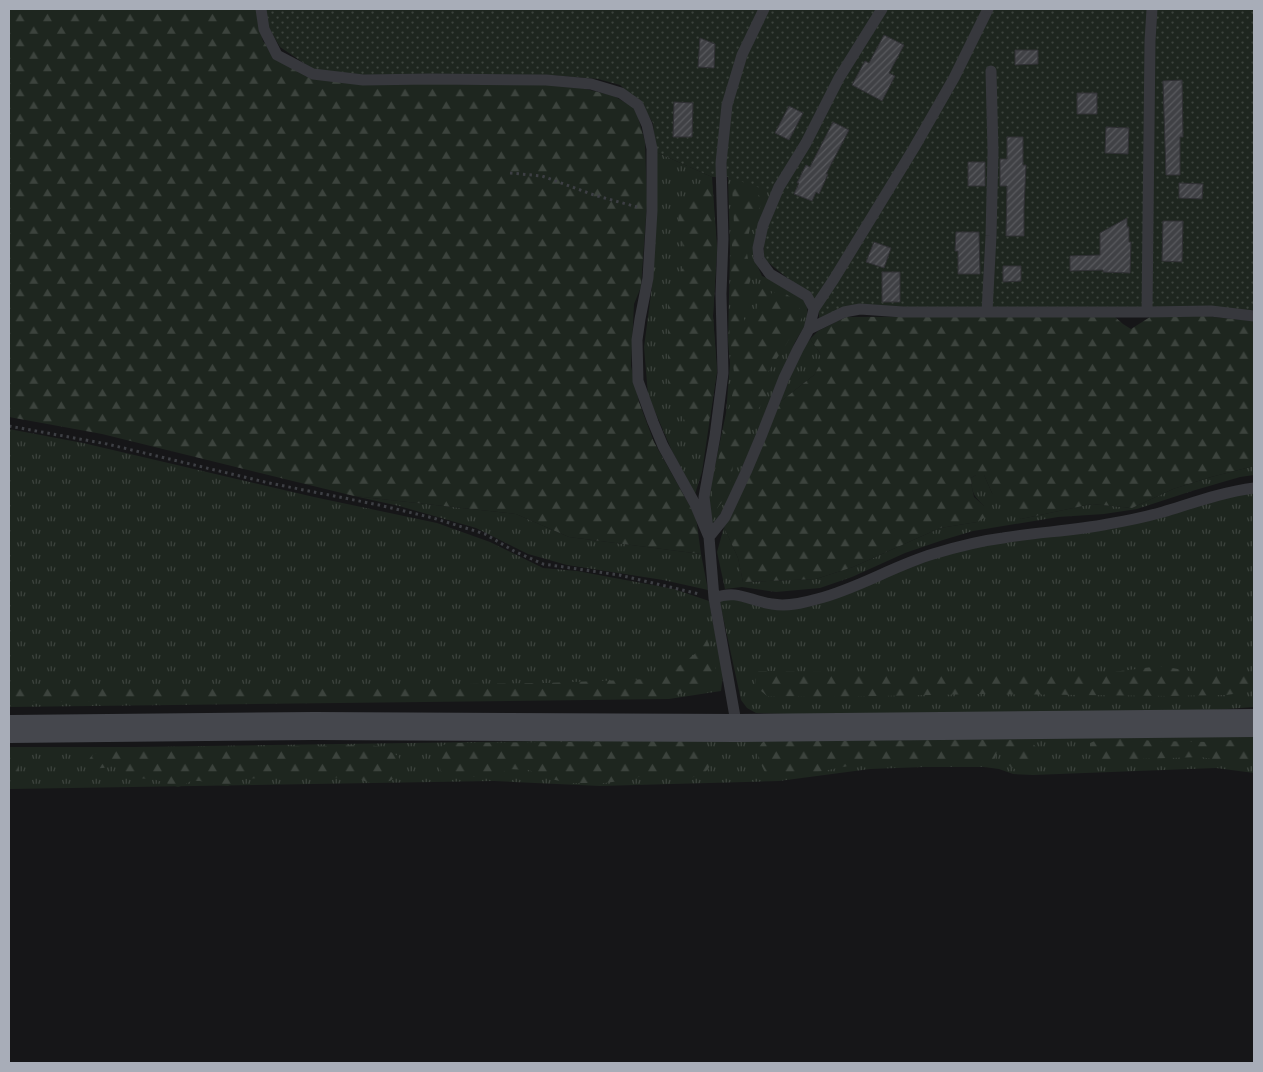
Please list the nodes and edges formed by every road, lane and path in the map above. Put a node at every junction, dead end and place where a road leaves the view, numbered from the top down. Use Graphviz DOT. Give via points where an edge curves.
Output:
graph roads {
  1 [pos="262,9"];
  2 [pos="764,9"];
  3 [pos="882,9"];
  4 [pos="988,9"];
  5 [pos="1152,9"];
  6 [pos="991,71"];
  7 [pos="510,173"];
  8 [pos="652,211"];
  9 [pos="814,309"];
  10 [pos="987,312"];
  11 [pos="1147,312"];
  12 [pos="1254,316"];
  13 [pos="809,329"];
  14 [pos="9,426"];
  15 [pos="1254,488"];
  16 [pos="709,537"];
  17 [pos="714,598"];
  18 [pos="1254,723"];
  19 [pos="736,728"];
  20 [pos="9,729"];
  1 -- 8 [label="lane" via="264,29 277,55 312,74 363,80 546,80 591,84 621,93 638,105 647,125 652,150"];
  2 -- 16 [label="lane" via="742,55 727,105 721,163 724,239 722,373 704,497"];
  3 -- 9 [label="lane" via="779,187 763,225 759,259 770,274 806,296"];
  4 -- 9 [label="lane" via="914,148"];
  5 -- 11 [label="lane"];
  6 -- 10 [label="lane" via="991,236"];
  7 -- 8 [label="path" via="542,176"];
  8 -- 16 [label="lane" via="648,278 637,340 638,381 663,446"];
  9 -- 13 [label="lane"];
  10 -- 11 [label="lane"];
  10 -- 13 [label="lane" via="860,310 844,312"];
  11 -- 12 [label="lane" via="1211,311"];
  13 -- 16 [label="lane" via="784,378 725,517"];
  14 -- 17 [label="path" via="107,444 433,518 485,534 543,564 619,574"];
  15 -- 17 [label="lane" via="1107,524 964,545 897,567 819,599 775,605 741,595 723,594"];
  16 -- 17 [label="lane"];
  17 -- 19 [label="lane"];
  18 -- 19 [label="main road"];
  19 -- 20 [label="main road" via="314,726"];
}
